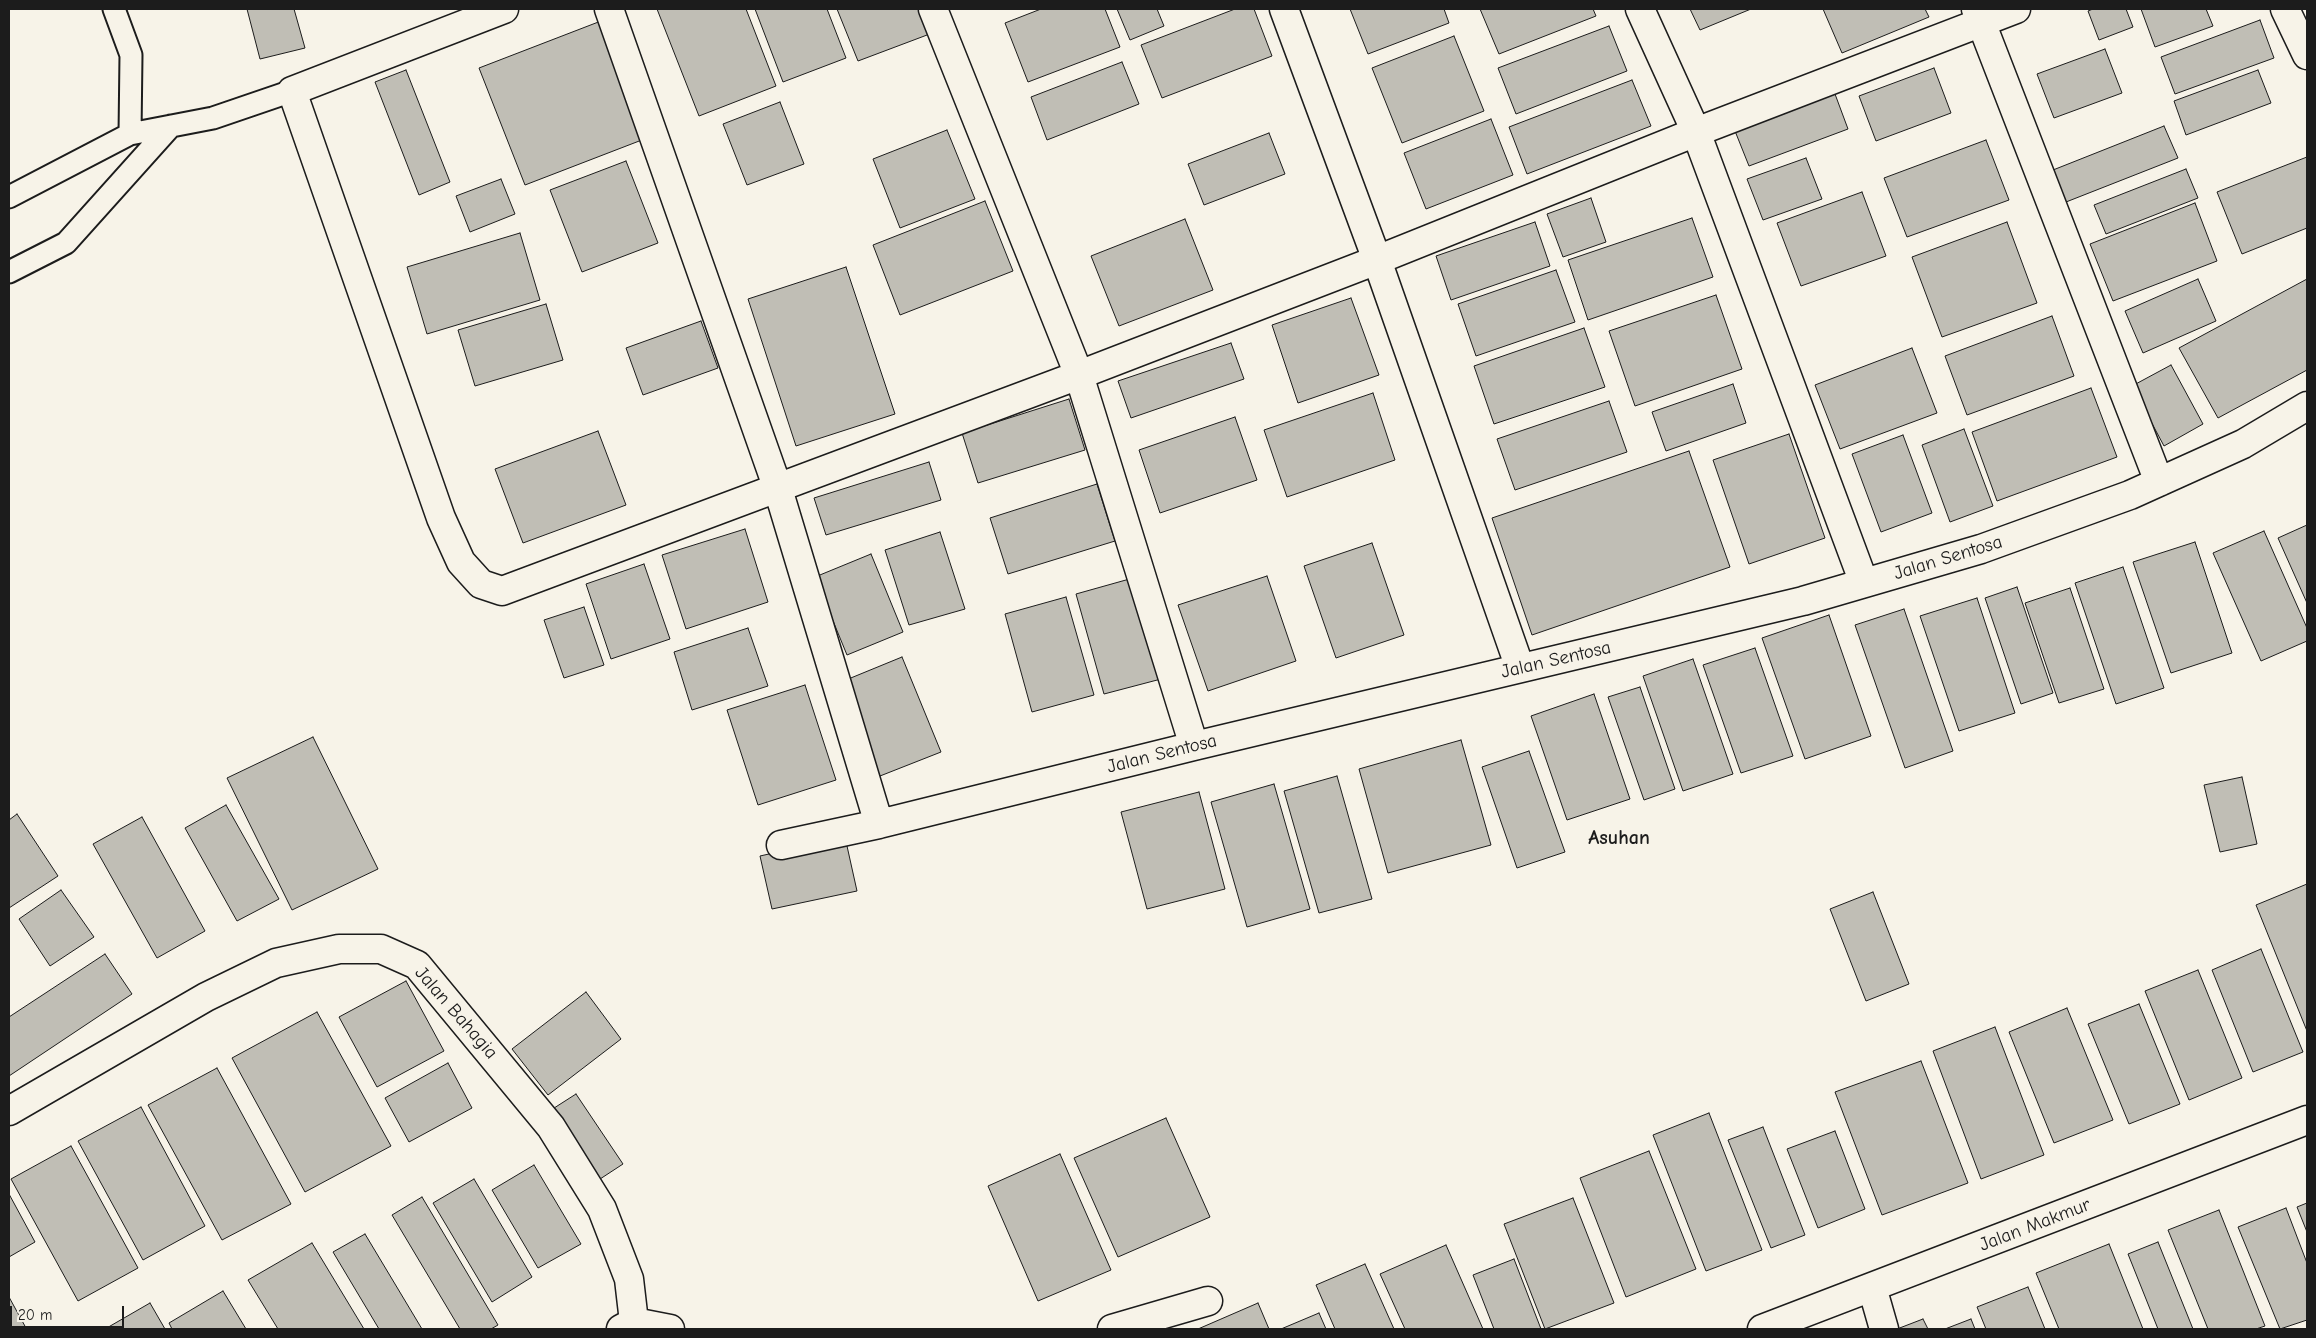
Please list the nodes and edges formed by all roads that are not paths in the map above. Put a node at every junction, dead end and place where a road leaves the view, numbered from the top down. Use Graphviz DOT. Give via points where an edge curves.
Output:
graph roads {
  1 [pos="114,9"];
  2 [pos="504,9"];
  3 [pos="609,9"];
  4 [pos="933,9"];
  5 [pos="1284,9"];
  6 [pos="1640,9"];
  7 [pos="2016,9"];
  8 [pos="2285,9"];
  9 [pos="1979,16"];
  10 [pos="2307,55"];
  11 [pos="292,91"];
  12 [pos="171,126"];
  13 [pos="1696,132"];
  14 [pos="130,134"];
  15 [pos="9,197"];
  16 [pos="1377,260"];
  17 [pos="9,272"];
  18 [pos="1079,375"];
  19 [pos="2307,406"];
  20 [pos="2159,482"];
  21 [pos="778,489"];
  22 [pos="1864,583"];
  23 [pos="1520,668"];
  24 [pos="1194,746"];
  25 [pos="880,824"];
  26 [pos="782,845"];
  27 [pos="9,1111"];
  28 [pos="2307,1120"];
  29 [pos="1872,1287"];
  30 [pos="1208,1300"];
  31 [pos="628,1326"];
  32 [pos="670,1329"];
  33 [pos="1112,1329"];
  34 [pos="1762,1329"];
  35 [pos="1884,1329"];
  1 -- 14 [label="lane" via="132,55"];
  2 -- 11 [label="street"];
  3 -- 21 [label="street"];
  4 -- 18 [label="street"];
  5 -- 16 [label="street"];
  6 -- 13 [label="street"];
  7 -- 9 [label="street"];
  8 -- 10 [label="street"];
  9 -- 13 [label="street"];
  9 -- 20 [label="street"];
  11 -- 12 [label="lane" via="214,118"];
  11 -- 21 [label="street" via="441,518 461,562 481,584 502,590"];
  12 -- 14 [label="lane"];
  12 -- 17 [label="lane" via="66,243"];
  13 -- 16 [label="street"];
  13 -- 22 [label="street"];
  14 -- 15 [label="lane"];
  16 -- 18 [label="street"];
  16 -- 23 [label="street"];
  18 -- 21 [label="street"];
  18 -- 24 [label="street"];
  19 -- 20 [label="street, Jalan Sentosa" via="2243,444"];
  20 -- 22 [label="street, Jalan Sentosa" via="2130,496 1981,549"];
  21 -- 25 [label="street"];
  22 -- 23 [label="street, Jalan Sentosa" via="1803,601"];
  23 -- 24 [label="street, Jalan Sentosa"];
  24 -- 25 [label="street, Jalan Sentosa"];
  25 -- 26 [label="street, Jalan Sentosa"];
  27 -- 31 [label="street, Jalan Bahagia" via="206,997 276,963 339,949 381,949 417,965 551,1127 602,1210 629,1280"];
  28 -- 29 [label="street, Jalan Makmur"];
  29 -- 34 [label="street, Jalan Makmur"];
  29 -- 35 [label="street"];
  30 -- 33 [label="street"];
  31 -- 32 [label="street"];
}
